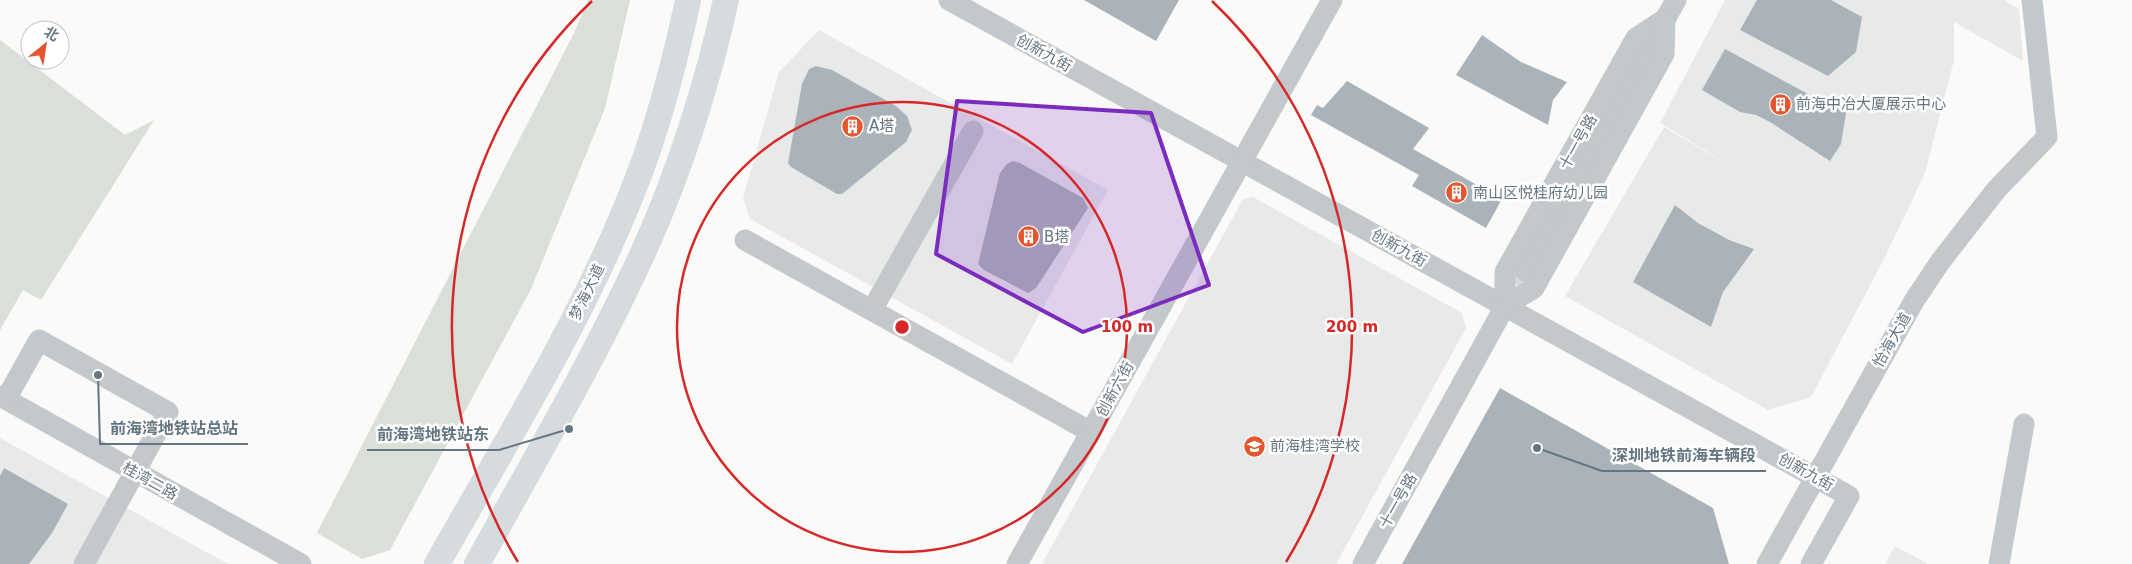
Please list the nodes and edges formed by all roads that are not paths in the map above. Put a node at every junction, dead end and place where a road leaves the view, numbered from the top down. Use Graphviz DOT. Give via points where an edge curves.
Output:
graph roads {
  1 [pos="688,0"];
  2 [pos="726,0"];
  3 [pos="949,0"];
  4 [pos="1332,0"];
  5 [pos="1676,0"];
  6 [pos="2032,0"];
  7 [pos="1665,19"];
  8 [pos="973,131"];
  9 [pos="1242,162"];
  10 [pos="745,240"];
  11 [pos="1525,271"];
  12 [pos="1506,306"];
  13 [pos="872,310"];
  14 [pos="3,398"];
  15 [pos="2024,424"];
  16 [pos="1091,432"];
  17 [pos="134,472"];
  18 [pos="1815,477"];
  19 [pos="1398,479"];
  20 [pos="456,530"];
  21 [pos="273,557"];
  22 [pos="84,564"];
  23 [pos="301,564"];
  24 [pos="419,564"];
  25 [pos="437,564"];
  26 [pos="476,564"];
  27 [pos="1017,564"];
  28 [pos="1351,564"];
  29 [pos="1363,564"];
  30 [pos="1767,564"];
  31 [pos="1811,564"];
  32 [pos="1999,564"];
  1 -- 20 [label="main road, 梦海大道" via="663,104 598,270 567,333"];
  2 -- 26 [label="main road" via="696,112 650,237 594,350"];
  3 -- 9 [label="street, 创新九街"];
  4 -- 9 [label="street, 创新六街"];
  5 -- 7 [label="street, 十一号路"];
  6 -- 18 [label="street, 怡海大道" via="2047,137 1996,190 1940,262 1914,301"];
  7 -- 11 [label="street"];
  7 -- 12 [label="street, 十一号路" via="1664,54 1583,201 1534,288"];
  7 -- 12 [label="street, 十一号路" via="1636,38 1505,272"];
  8 -- 13 [label="street"];
  9 -- 12 [label="street, 创新九街"];
  9 -- 16 [label="street, 创新六街"];
  10 -- 13 [label="street"];
  12 -- 18 [label="street, 创新九街"];
  12 -- 29 [label="street, 十一号路"];
  13 -- 16 [label="street"];
  14 -- 17 [label="street, 桂湾二路"];
  14 -- 17 [label="street" via="39,340 122,386 168,412"];
  15 -- 32 [label="street"];
  16 -- 27 [label="street, 创新六街"];
  17 -- 21 [label="street, 桂湾二路"];
  17 -- 22 [label="street"];
  18 -- 30 [label="street, 怡海大道"];
  18 -- 31 [label="street, 创新九街" via="1849,496"];
  19 -- 28 [label="street"];
  20 -- 24 [label="main road"];
  20 -- 25 [label="main road, 梦海大道"];
  21 -- 23 [label="street, 桂湾二路"];
}
